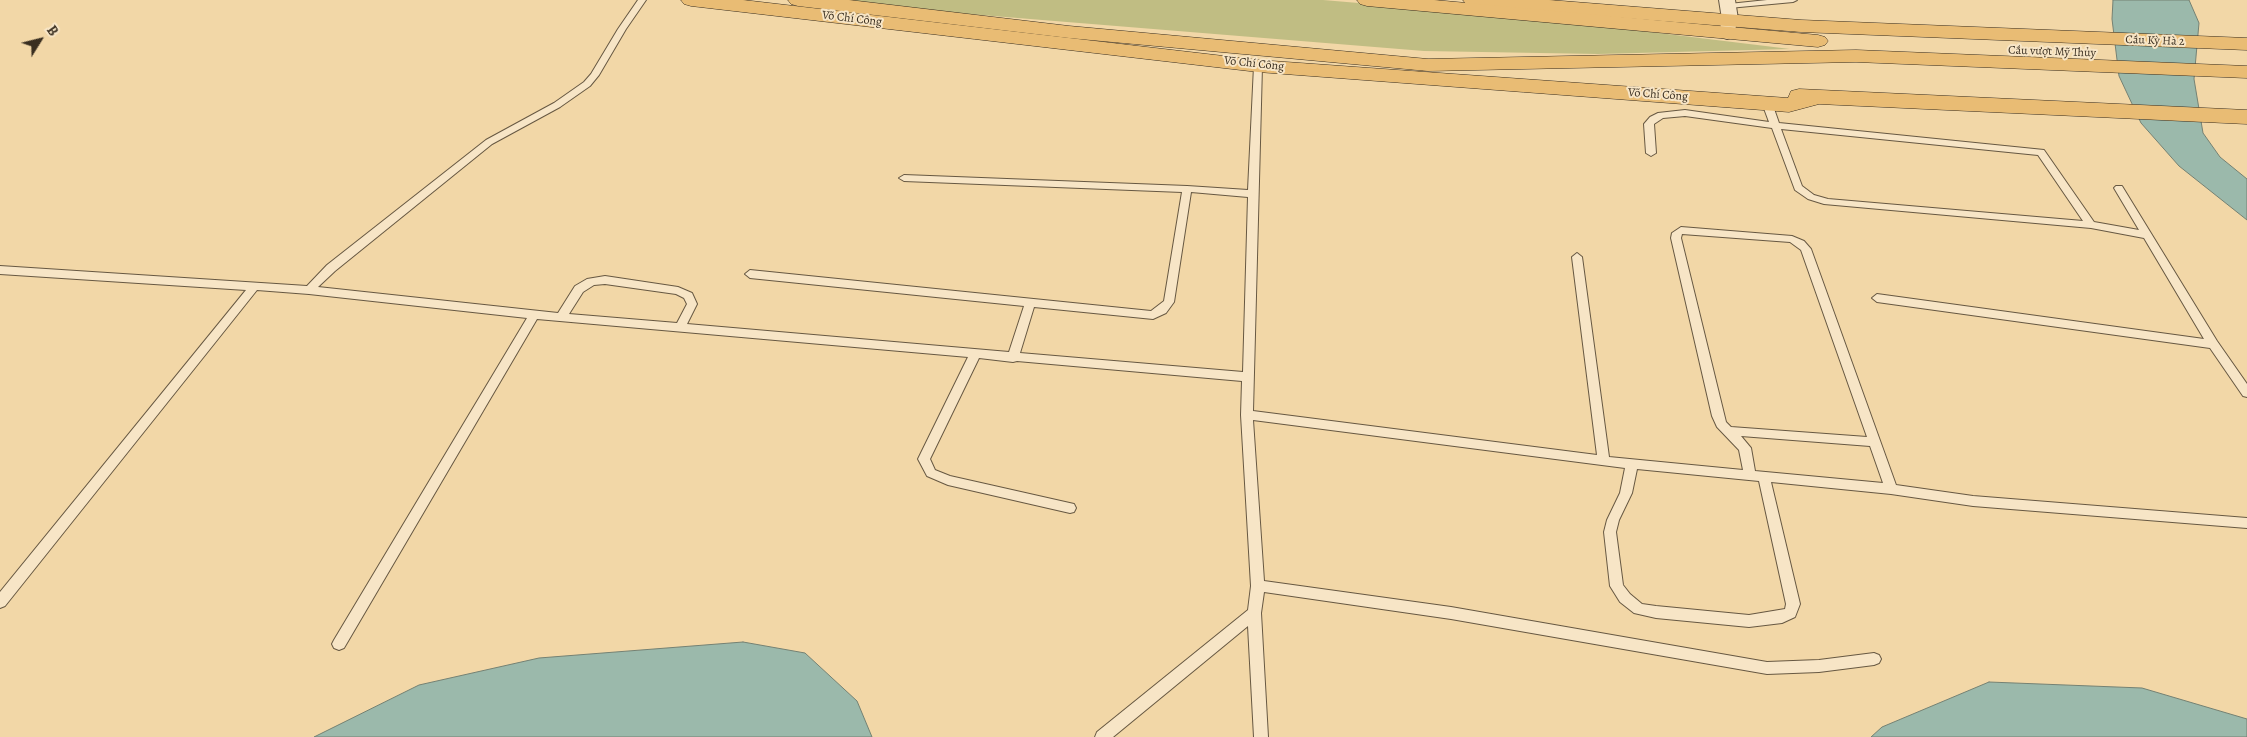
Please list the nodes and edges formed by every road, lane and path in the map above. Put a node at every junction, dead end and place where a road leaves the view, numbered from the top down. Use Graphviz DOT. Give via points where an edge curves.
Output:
graph roads {
  1 [pos="642,0"];
  2 [pos="691,0"];
  3 [pos="798,0"];
  4 [pos="1366,0"];
  5 [pos="1473,0"];
  6 [pos="1793,0"];
  7 [pos="1728,15"];
  8 [pos="2247,44"];
  9 [pos="1856,50"];
  10 [pos="1258,58"];
  11 [pos="2247,60"];
  12 [pos="1428,65"];
  13 [pos="2247,72"];
  14 [pos="1818,97"];
  15 [pos="1767,103"];
  16 [pos="2247,117"];
  17 [pos="1776,126"];
  18 [pos="1651,153"];
  19 [pos="904,178"];
  20 [pos="2120,188"];
  21 [pos="1187,189"];
  22 [pos="1253,194"];
  23 [pos="2092,226"];
  24 [pos="2147,235"];
  25 [pos="1577,257"];
  26 [pos="0,270"];
  27 [pos="750,274"];
  28 [pos="254,286"];
  29 [pos="309,290"];
  30 [pos="1876,298"];
  31 [pos="1030,303"];
  32 [pos="534,315"];
  33 [pos="561,318"];
  34 [pos="680,328"];
  35 [pos="2213,344"];
  36 [pos="975,354"];
  37 [pos="1013,358"];
  38 [pos="1249,377"];
  39 [pos="2247,393"];
  40 [pos="1247,415"];
  41 [pos="1729,431"];
  42 [pos="1873,442"];
  43 [pos="1604,461"];
  44 [pos="1632,464"];
  45 [pos="1750,476"];
  46 [pos="1764,478"];
  47 [pos="1891,489"];
  48 [pos="1070,508"];
  49 [pos="2247,523"];
  50 [pos="1258,586"];
  51 [pos="0,602"];
  52 [pos="1254,613"];
  53 [pos="339,644"];
  54 [pos="1874,659"];
  55 [pos="1102,737"];
  56 [pos="1261,737"];
  1 -- 29 [label="lane" via="588,84 489,142 331,268"];
  2 -- 10 [label="main road, Võ Chí Công"];
  3 -- 10 [label="main road, Võ Chí Công"];
  4 -- 7 [label="main road" via="1673,27"];
  5 -- 7 [label="main road"];
  6 -- 7 [label="lane"];
  7 -- 8 [label="main road, Cầu Kỳ Hà 2" via="1801,26"];
  7 -- 9 [label="main road"];
  9 -- 11 [label="main road, Cầu vượt Mỹ Thủy"];
  9 -- 12 [label="main road, Võ Chí Công"];
  9 -- 13 [label="main road, Cầu vượt Mỹ Thủy"];
  10 -- 12 [label="main road, Võ Chí Công"];
  10 -- 15 [label="main road, Võ Chí Công"];
  10 -- 22 [label="lane"];
  12 -- 14 [label="main road, Võ Chí Công" via="1547,79"];
  14 -- 15 [label="main road, Võ Chí Công" via="1789,105"];
  14 -- 16 [label="main road, Võ Chí Công"];
  15 -- 17 [label="lane"];
  17 -- 18 [label="lane" via="1685,113 1661,114 1649,124"];
  17 -- 23 [label="lane" via="2041,152"];
  17 -- 23 [label="lane" via="1798,188 1811,197 1827,202"];
  19 -- 21 [label="lane"];
  20 -- 24 [label="lane"];
  21 -- 22 [label="lane"];
  21 -- 31 [label="lane" via="1169,302 1162,310 1153,315"];
  22 -- 38 [label="lane"];
  23 -- 24 [label="lane"];
  24 -- 35 [label="lane"];
  25 -- 43 [label="lane"];
  26 -- 28 [label="lane"];
  27 -- 31 [label="lane"];
  28 -- 29 [label="lane"];
  28 -- 51 [label="lane"];
  29 -- 32 [label="lane"];
  30 -- 35 [label="lane"];
  31 -- 37 [label="lane"];
  32 -- 33 [label="lane"];
  32 -- 53 [label="lane"];
  33 -- 34 [label="lane"];
  33 -- 34 [label="lane" via="580,289 591,282 605,280 678,291 688,296 692,304"];
  34 -- 36 [label="lane"];
  35 -- 39 [label="lane"];
  36 -- 37 [label="lane"];
  36 -- 48 [label="lane" via="924,459 931,473 948,480"];
  37 -- 38 [label="lane"];
  38 -- 40 [label="lane"];
  40 -- 43 [label="lane"];
  40 -- 50 [label="lane"];
  41 -- 42 [label="lane"];
  41 -- 42 [label="lane" via="1718,416 1678,248 1677,233 1681,230 1792,239 1806,249"];
  41 -- 45 [label="lane" via="1744,448"];
  42 -- 47 [label="lane"];
  43 -- 44 [label="lane"];
  44 -- 45 [label="lane"];
  44 -- 46 [label="lane" via="1626,492 1610,532 1616,586 1624,598 1639,608 1665,613 1749,621 1790,613 1793,604"];
  45 -- 46 [label="lane"];
  46 -- 47 [label="lane"];
  47 -- 49 [label="lane" via="1973,501"];
  50 -- 52 [label="lane"];
  50 -- 54 [label="lane" via="1460,615 1767,668"];
  52 -- 55 [label="lane"];
  52 -- 56 [label="lane"];
}
